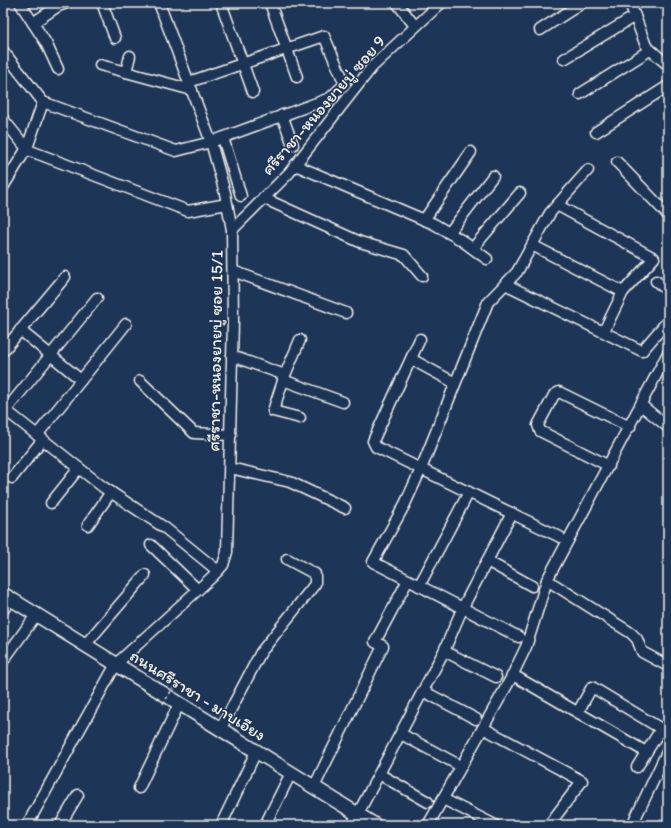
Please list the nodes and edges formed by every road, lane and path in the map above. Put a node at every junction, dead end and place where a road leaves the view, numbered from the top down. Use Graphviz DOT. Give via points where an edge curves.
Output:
graph roads {
  1 [pos="20,3"];
  2 [pos="68,3"];
  3 [pos="102,3"];
  4 [pos="159,3"];
  5 [pos="222,3"];
  6 [pos="270,3"];
  7 [pos="397,3"];
  8 [pos="441,3"];
  9 [pos="582,3"];
  10 [pos="630,3"];
  11 [pos="635,16"];
  12 [pos="33,24"];
  13 [pos="414,26"];
  14 [pos="540,30"];
  15 [pos="115,38"];
  16 [pos="286,49"];
  17 [pos="650,50"];
  18 [pos="3,51"];
  19 [pos="130,56"];
  20 [pos="564,59"];
  21 [pos="244,63"];
  22 [pos="100,65"];
  23 [pos="668,65"];
  24 [pos="58,69"];
  25 [pos="126,72"];
  26 [pos="297,77"];
  27 [pos="190,86"];
  28 [pos="668,86"];
  29 [pos="254,92"];
  30 [pos="580,94"];
  31 [pos="43,102"];
  32 [pos="282,115"];
  33 [pos="3,119"];
  34 [pos="596,132"];
  35 [pos="224,138"];
  36 [pos="212,142"];
  37 [pos="293,146"];
  38 [pos="27,148"];
  39 [pos="471,152"];
  40 [pos="618,162"];
  41 [pos="295,165"];
  42 [pos="588,170"];
  43 [pos="493,176"];
  44 [pos="3,187"];
  45 [pos="520,193"];
  46 [pos="241,196"];
  47 [pos="263,198"];
  48 [pos="227,204"];
  49 [pos="557,205"];
  50 [pos="668,215"];
  51 [pos="424,220"];
  52 [pos="232,230"];
  53 [pos="449,233"];
  54 [pos="532,245"];
  55 [pos="473,248"];
  56 [pos="487,259"];
  57 [pos="233,270"];
  58 [pos="65,276"];
  59 [pos="422,276"];
  60 [pos="656,281"];
  61 [pos="505,284"];
  62 [pos="668,291"];
  63 [pos="623,292"];
  64 [pos="97,298"];
  65 [pos="346,313"];
  66 [pos="126,324"];
  67 [pos="666,324"];
  68 [pos="20,330"];
  69 [pos="604,331"];
  70 [pos="420,339"];
  71 [pos="300,340"];
  72 [pos="3,351"];
  73 [pos="668,353"];
  74 [pos="50,355"];
  75 [pos="232,356"];
  76 [pos="411,359"];
  77 [pos="284,378"];
  78 [pos="81,380"];
  79 [pos="140,381"];
  80 [pos="455,383"];
  81 [pos="344,402"];
  82 [pos="641,405"];
  83 [pos="4,409"];
  84 [pos="300,418"];
  85 [pos="630,427"];
  86 [pos="668,427"];
  87 [pos="231,435"];
  88 [pos="40,437"];
  89 [pos="609,466"];
  90 [pos="79,468"];
  91 [pos="230,468"];
  92 [pos="421,469"];
  93 [pos="12,478"];
  94 [pos="111,492"];
  95 [pos="469,492"];
  96 [pos="51,503"];
  97 [pos="345,508"];
  98 [pos="512,513"];
  99 [pos="88,526"];
  100 [pos="560,537"];
  101 [pos="151,545"];
  102 [pos="287,559"];
  103 [pos="487,561"];
  104 [pos="218,571"];
  105 [pos="145,575"];
  106 [pos="408,580"];
  107 [pos="547,580"];
  108 [pos="419,586"];
  109 [pos="532,586"];
  110 [pos="198,590"];
  111 [pos="7,597"];
  112 [pos="463,607"];
  113 [pos="3,610"];
  114 [pos="36,615"];
  115 [pos="519,637"];
  116 [pos="84,645"];
  117 [pos="444,651"];
  118 [pos="3,661"];
  119 [pos="116,664"];
  120 [pos="668,666"];
  121 [pos="513,675"];
  122 [pos="496,677"];
  123 [pos="173,688"];
  124 [pos="423,692"];
  125 [pos="163,704"];
  126 [pos="179,704"];
  127 [pos="578,712"];
  128 [pos="476,719"];
  129 [pos="483,728"];
  130 [pos="220,730"];
  131 [pos="664,731"];
  132 [pos="401,734"];
  133 [pos="668,750"];
  134 [pos="256,752"];
  135 [pos="646,752"];
  136 [pos="455,762"];
  137 [pos="637,767"];
  138 [pos="291,773"];
  139 [pos="379,774"];
  140 [pos="314,787"];
  141 [pos="139,788"];
  142 [pos="78,795"];
  143 [pos="443,799"];
  144 [pos="428,802"];
  145 [pos="355,819"];
  146 [pos="27,825"];
  147 [pos="60,825"];
  148 [pos="221,825"];
  149 [pos="265,825"];
  150 [pos="375,825"];
  151 [pos="428,825"];
  152 [pos="495,825"];
  153 [pos="549,825"];
  154 [pos="632,825"];
  1 -- 12 [label="street"];
  2 -- 12 [label="street" via="58,6"];
  3 -- 15 [label="street"];
  4 -- 27 [label="street, ศรีราชา-หนองยายบู่ ซอย 15/1"];
  5 -- 21 [label="street"];
  6 -- 16 [label="street"];
  7 -- 13 [label="street"];
  8 -- 13 [label="street, ศรีราชา-หนองยายบู่ ซอย 9"];
  9 -- 14 [label="street"];
  10 -- 11 [label="street"];
  11 -- 17 [label="street" via="646,46"];
  11 -- 20 [label="street"];
  12 -- 24 [label="street" via="46,43"];
  13 -- 41 [label="street, ศรีราชา-หนองยายบู่ ซอย 9" via="372,67"];
  16 -- 21 [label="street"];
  16 -- 26 [label="street"];
  16 -- 32 [label="street" via="324,36 345,84 330,98"];
  17 -- 23 [label="street"];
  17 -- 30 [label="street"];
  18 -- 31 [label="street"];
  19 -- 25 [label="street"];
  21 -- 27 [label="street"];
  21 -- 29 [label="street"];
  22 -- 25 [label="street"];
  25 -- 27 [label="street"];
  27 -- 36 [label="street, ศรีราชา-หนองยายบู่ ซอย 15/1"];
  28 -- 34 [label="street"];
  31 -- 36 [label="street" via="176,151"];
  31 -- 38 [label="street"];
  32 -- 35 [label="street"];
  32 -- 37 [label="street"];
  33 -- 38 [label="street"];
  35 -- 36 [label="street"];
  35 -- 46 [label="street"];
  36 -- 48 [label="street, ศรีราชา-หนองยายบู่ ซอย 15/1"];
  38 -- 44 [label="street"];
  38 -- 48 [label="street" via="188,211"];
  39 -- 51 [label="street"];
  40 -- 50 [label="street"];
  41 -- 47 [label="street, ศรีราชา-หนองยายบู่ ซอย 9"];
  41 -- 51 [label="street"];
  42 -- 49 [label="street"];
  43 -- 53 [label="street"];
  45 -- 55 [label="street"];
  47 -- 52 [label="street, ศรีราชา-หนองยายบู่ ซอย 9"];
  47 -- 59 [label="street" via="360,242 404,255"];
  48 -- 52 [label="street, ศรีราชา-หนองยายบู่ ซอย 15/1"];
  49 -- 54 [label="street"];
  49 -- 63 [label="street" via="654,258"];
  51 -- 53 [label="street"];
  52 -- 57 [label="street, ศรีราชา-หนองยายบู่ ซอย 15/1"];
  53 -- 55 [label="street"];
  54 -- 61 [label="street" via="517,272"];
  54 -- 63 [label="street"];
  55 -- 56 [label="street"];
  57 -- 65 [label="street"];
  57 -- 75 [label="street, ศรีราชา-หนองยายบู่ ซอย 15/1"];
  58 -- 68 [label="street"];
  60 -- 62 [label="street"];
  61 -- 69 [label="street"];
  61 -- 80 [label="street" via="488,302"];
  63 -- 69 [label="street"];
  64 -- 74 [label="street"];
  66 -- 78 [label="street"];
  67 -- 69 [label="street" via="642,351"];
  68 -- 72 [label="street"];
  68 -- 74 [label="street"];
  70 -- 76 [label="street"];
  71 -- 77 [label="street"];
  73 -- 82 [label="street"];
  74 -- 78 [label="street"];
  74 -- 83 [label="street"];
  75 -- 77 [label="street"];
  75 -- 87 [label="street, ศรีราชา-หนองยายบู่ ซอย 15/1"];
  76 -- 80 [label="street"];
  76 -- 92 [label="street" via="373,441 376,447"];
  77 -- 81 [label="street"];
  77 -- 84 [label="street" via="273,411"];
  78 -- 88 [label="street"];
  79 -- 87 [label="street" via="194,433"];
  80 -- 92 [label="street"];
  82 -- 85 [label="street"];
  82 -- 86 [label="street"];
  83 -- 88 [label="street"];
  85 -- 89 [label="street"];
  85 -- 89 [label="street" via="559,392 554,395 538,425 540,431"];
  87 -- 91 [label="street, ศรีราชา-หนองยายบู่ ซอย 15/1"];
  88 -- 90 [label="street"];
  88 -- 93 [label="street"];
  89 -- 107 [label="street"];
  90 -- 94 [label="street"];
  90 -- 96 [label="street"];
  91 -- 97 [label="street" via="290,482"];
  91 -- 104 [label="street, ศรีราชา-หนองยายบู่ ซอย 15/1" via="228,552"];
  92 -- 95 [label="street"];
  92 -- 106 [label="street" via="373,562"];
  94 -- 99 [label="street"];
  94 -- 104 [label="street" via="165,528"];
  95 -- 98 [label="street"];
  95 -- 108 [label="street"];
  98 -- 100 [label="street"];
  98 -- 103 [label="street"];
  101 -- 110 [label="street"];
  102 -- 130 [label="street" via="315,574 315,584 261,652"];
  103 -- 109 [label="street"];
  103 -- 112 [label="street"];
  104 -- 110 [label="street, ศรีราชา-หนองยายบู่ ซอย 15/1"];
  105 -- 116 [label="street"];
  106 -- 108 [label="street"];
  106 -- 140 [label="street" via="375,642 383,646"];
  107 -- 120 [label="street" via="631,633 637,639 642,652"];
  107 -- 121 [label="street" via="526,647"];
  108 -- 112 [label="street"];
  110 -- 119 [label="street, ศรีราชา-หนองยายบู่ ซอย 15/1"];
  111 -- 113 [label="street"];
  111 -- 114 [label="main road, ถนนศรีราชา - มาบเอียง"];
  112 -- 115 [label="street"];
  112 -- 117 [label="street"];
  114 -- 116 [label="main road, ถนนศรีราชา - มาบเอียง"];
  114 -- 118 [label="street"];
  116 -- 119 [label="main road, ถนนศรีราชา - มาบเอียง"];
  117 -- 122 [label="street"];
  117 -- 124 [label="street"];
  119 -- 126 [label="main road, ถนนศรีราชา - มาบเอียง"];
  119 -- 146 [label="street, ศรีราชา-หนองยายบู่ ซอย 15/1"];
  121 -- 127 [label="street"];
  121 -- 129 [label="street"];
  123 -- 125 [label="path, bridge"];
  124 -- 128 [label="street"];
  124 -- 132 [label="street"];
  126 -- 130 [label="main road, ถนนศรีราชา - มาบเอียง"];
  126 -- 141 [label="street"];
  127 -- 131 [label="street" via="592,687"];
  127 -- 135 [label="street"];
  129 -- 143 [label="street"];
  129 -- 153 [label="street" via="582,780"];
  130 -- 134 [label="main road, ถนนศรีราชา - มาบเอียง"];
  131 -- 135 [label="street"];
  132 -- 136 [label="street"];
  132 -- 139 [label="street"];
  133 -- 154 [label="street"];
  134 -- 138 [label="main road, ถนนศรีราชา - มาบเอียง"];
  134 -- 148 [label="street"];
  135 -- 137 [label="street"];
  138 -- 140 [label="main road, ถนนศรีราชา - มาบเอียง"];
  138 -- 149 [label="street"];
  139 -- 144 [label="street"];
  139 -- 145 [label="street"];
  140 -- 145 [label="main road, ถนนศรีราชา - มาบเอียง"];
  142 -- 147 [label="street"];
  143 -- 151 [label="street"];
  143 -- 152 [label="street"];
  145 -- 150 [label="main road, ถนนศรีราชา - มาบเอียง"];
}
